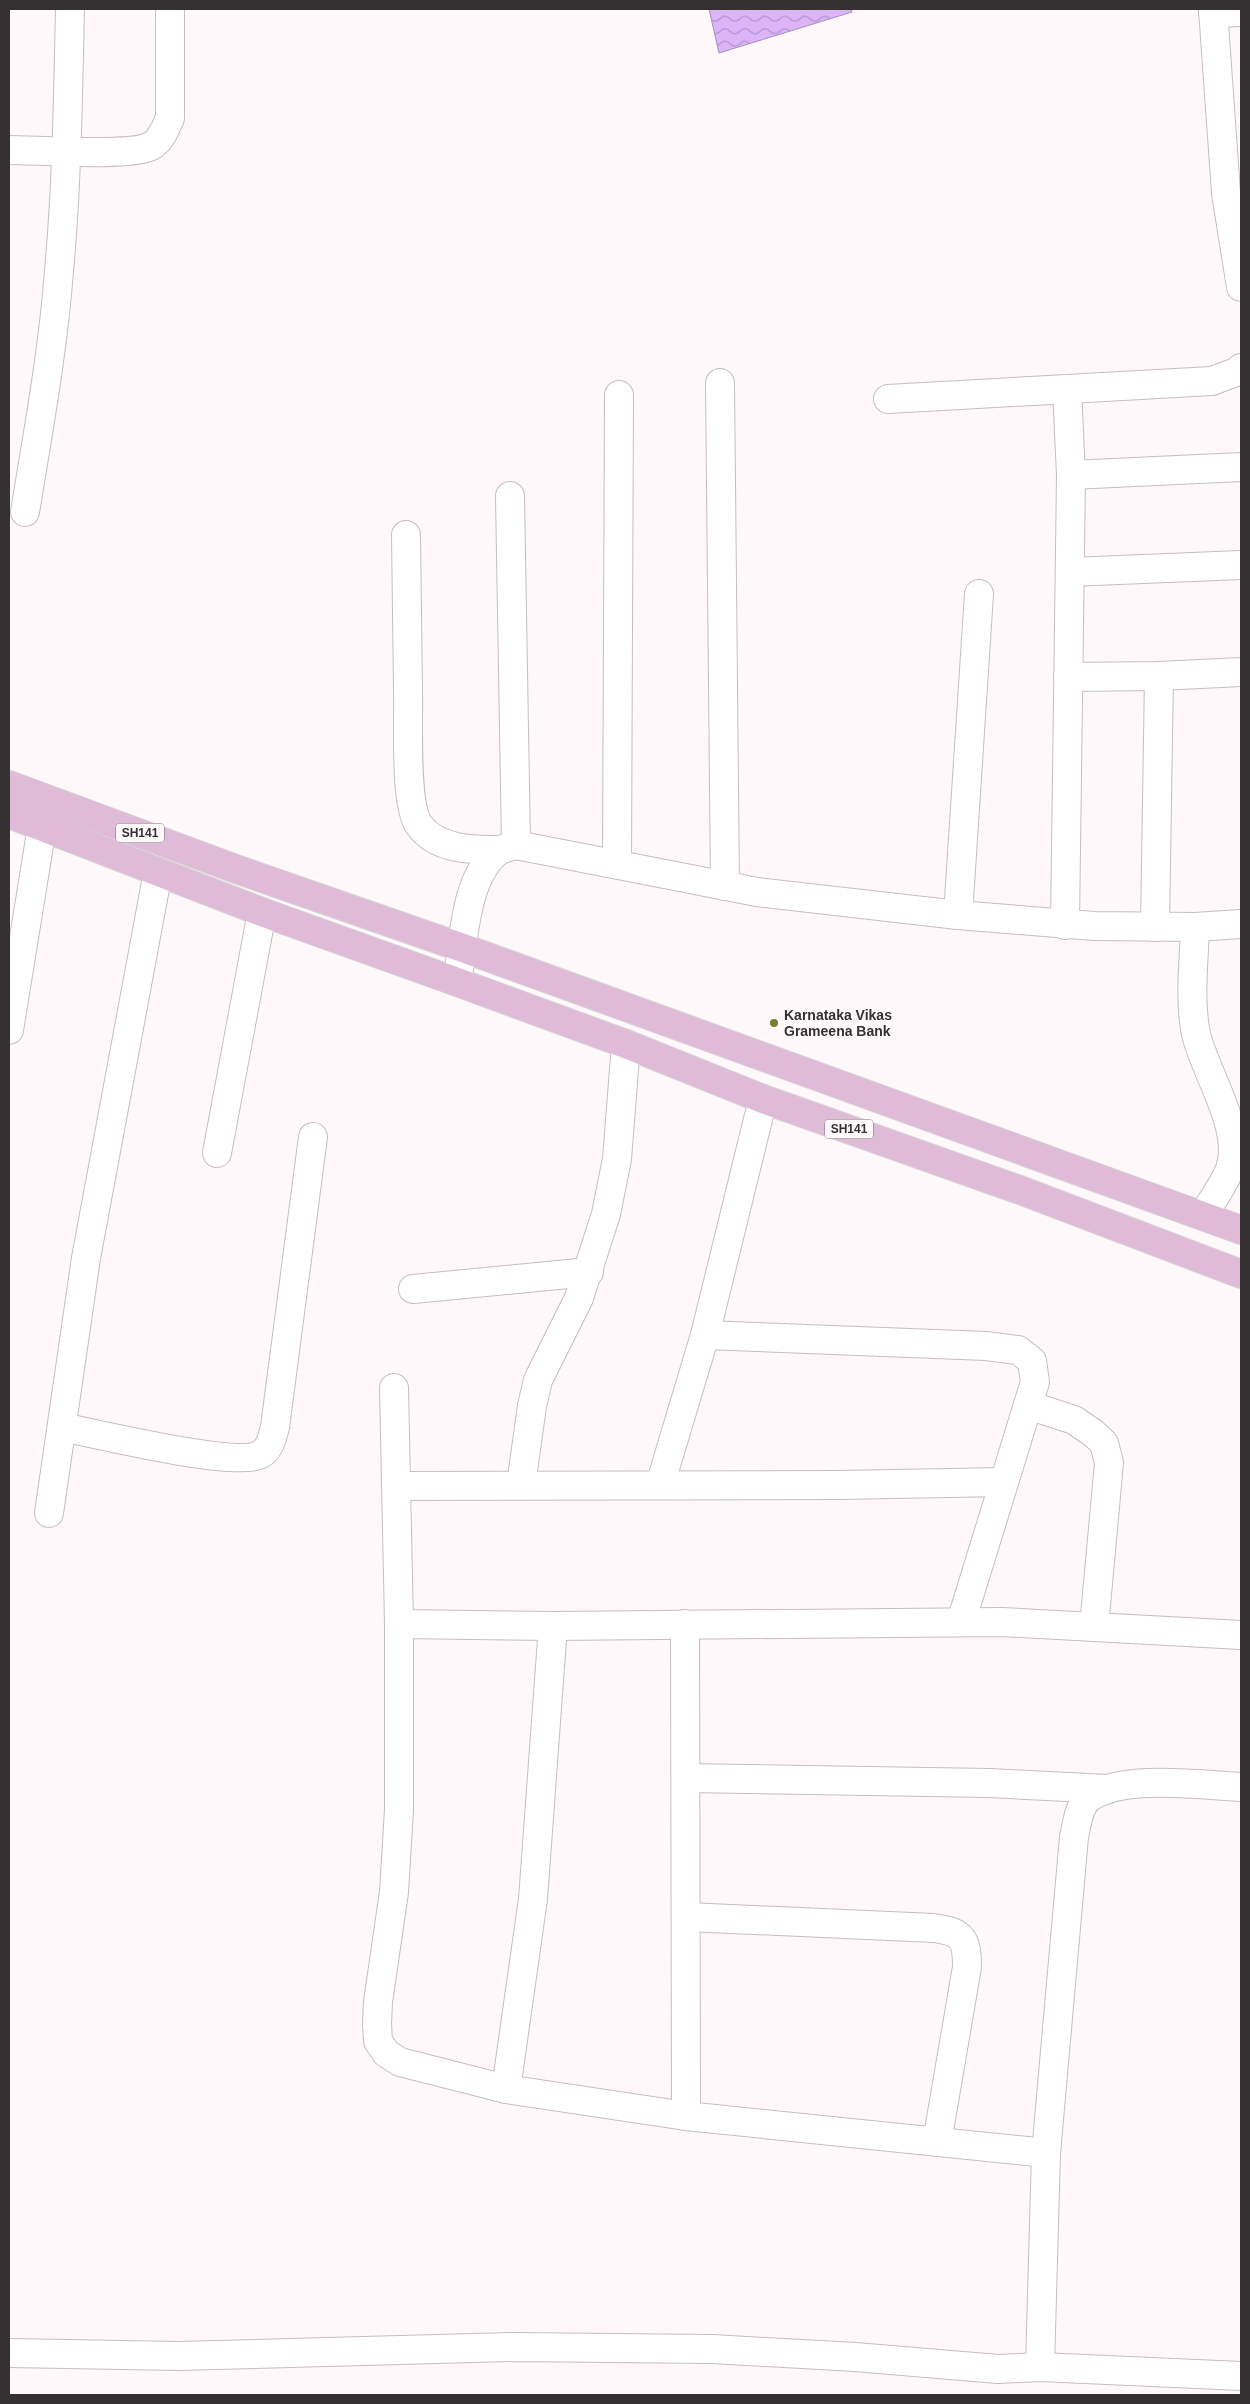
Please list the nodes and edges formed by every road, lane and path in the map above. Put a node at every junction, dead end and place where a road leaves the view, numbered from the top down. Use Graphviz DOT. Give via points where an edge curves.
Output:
graph roads {
  1 [pos="70,9"];
  2 [pos="170,9"];
  3 [pos="1213,11"];
  4 [pos="1241,12"];
  5 [pos="9,150"];
  6 [pos="67,151"];
  7 [pos="1241,287"];
  8 [pos="1241,368"];
  9 [pos="720,383"];
  10 [pos="1067,389"];
  11 [pos="620,395"];
  12 [pos="888,400"];
  13 [pos="1241,467"];
  14 [pos="1071,475"];
  15 [pos="510,496"];
  16 [pos="25,512"];
  17 [pos="406,535"];
  18 [pos="1241,565"];
  19 [pos="1070,572"];
  20 [pos="979,594"];
  21 [pos="1241,672"];
  22 [pos="1159,676"];
  23 [pos="1068,677"];
  24 [pos="9,784"];
  25 [pos="9,814"];
  26 [pos="42,827"];
  27 [pos="508,847"];
  28 [pos="617,864"];
  29 [pos="158,872"];
  30 [pos="725,886"];
  31 [pos="262,912"];
  32 [pos="958,915"];
  33 [pos="1065,924"];
  34 [pos="1241,924"];
  35 [pos="1155,927"];
  36 [pos="1195,927"];
  37 [pos="463,948"];
  38 [pos="457,982"];
  39 [pos="9,1030"];
  40 [pos="626,1044"];
  41 [pos="763,1099"];
  42 [pos="313,1137"];
  43 [pos="217,1153"];
  44 [pos="1202,1216"];
  45 [pos="1241,1230"];
  46 [pos="589,1272"];
  47 [pos="1241,1274"];
  48 [pos="413,1289"];
  49 [pos="705,1335"];
  50 [pos="394,1388"];
  51 [pos="1028,1405"];
  52 [pos="62,1427"];
  53 [pos="1004,1482"];
  54 [pos="521,1485"];
  55 [pos="660,1485"];
  56 [pos="397,1486"];
  57 [pos="49,1513"];
  58 [pos="961,1622"];
  59 [pos="399,1624"];
  60 [pos="684,1624"];
  61 [pos="553,1626"];
  62 [pos="1094,1627"];
  63 [pos="1241,1635"];
  64 [pos="686,1778"];
  65 [pos="1241,1786"];
  66 [pos="1107,1790"];
  67 [pos="687,1917"];
  68 [pos="506,2089"];
  69 [pos="686,2116"];
  70 [pos="937,2142"];
  71 [pos="1046,2153"];
  72 [pos="9,2353"];
  73 [pos="1040,2368"];
  74 [pos="1241,2376"];
  1 -- 6 [label="street"];
  2 -- 6 [label="street" via="170,118 164,133 153,146 140,150"];
  3 -- 4 [label="street"];
  3 -- 7 [label="street" via="1226,192"];
  5 -- 6 [label="street"];
  6 -- 16 [label="street" via="59,272 48,368"];
  8 -- 10 [label="street" via="1212,381"];
  9 -- 30 [label="street"];
  10 -- 12 [label="street"];
  10 -- 14 [label="street"];
  11 -- 28 [label="street"];
  13 -- 14 [label="street"];
  14 -- 19 [label="street"];
  15 -- 27 [label="street"];
  17 -- 27 [label="street" via="409,758 414,811 419,825 431,836 456,848"];
  18 -- 19 [label="street"];
  19 -- 23 [label="street"];
  20 -- 32 [label="street"];
  21 -- 22 [label="street"];
  22 -- 23 [label="street"];
  22 -- 35 [label="street"];
  23 -- 33 [label="street"];
  24 -- 37 [label="main road, SH141"];
  25 -- 26 [label="main road, SH141"];
  26 -- 29 [label="main road, SH141"];
  26 -- 39 [label="street"];
  27 -- 28 [label="street"];
  27 -- 37 [label="street" via="486,863 473,888"];
  28 -- 30 [label="street"];
  29 -- 31 [label="main road, SH141"];
  29 -- 52 [label="street" via="86,1258"];
  30 -- 32 [label="street"];
  31 -- 38 [label="main road"];
  31 -- 43 [label="street"];
  32 -- 33 [label="street"];
  33 -- 35 [label="street"];
  34 -- 36 [label="street"];
  35 -- 36 [label="street"];
  36 -- 44 [label="street" via="1193,988 1196,1034 1229,1126 1233,1153 1230,1168"];
  37 -- 38 [label="street"];
  37 -- 44 [label="main road"];
  38 -- 40 [label="main road, SH141"];
  40 -- 41 [label="main road, SH141"];
  40 -- 46 [label="street" via="617,1159 606,1214"];
  41 -- 47 [label="main road, SH141" via="1020,1190"];
  41 -- 49 [label="street"];
  42 -- 52 [label="street" via="270,1446 259,1455 228,1459"];
  44 -- 45 [label="main road"];
  46 -- 48 [label="street"];
  46 -- 54 [label="street" via="538,1380"];
  49 -- 51 [label="street" via="1018,1350 1032,1361 1035,1382"];
  49 -- 55 [label="street"];
  50 -- 56 [label="street"];
  51 -- 53 [label="street"];
  51 -- 62 [label="street" via="1074,1420 1104,1443 1109,1463"];
  52 -- 57 [label="street"];
  53 -- 55 [label="street"];
  53 -- 58 [label="street"];
  54 -- 55 [label="street"];
  54 -- 56 [label="street"];
  56 -- 59 [label="street"];
  58 -- 60 [label="street"];
  58 -- 62 [label="street"];
  59 -- 61 [label="street"];
  59 -- 68 [label="street" via="398,1820 393,1901 378,2002 378,2041 386,2053 400,2062"];
  60 -- 61 [label="street"];
  60 -- 64 [label="street"];
  61 -- 68 [label="street" via="533,1899"];
  62 -- 63 [label="street"];
  64 -- 66 [label="street" via="989,1783"];
  64 -- 67 [label="street"];
  65 -- 66 [label="street" via="1144,1782"];
  66 -- 71 [label="street" via="1088,1798 1080,1812 1074,1837"];
  67 -- 69 [label="street"];
  67 -- 70 [label="street" via="934,1928 952,1930 961,1936 967,1949 967,1967"];
  68 -- 69 [label="street"];
  69 -- 70 [label="street"];
  70 -- 71 [label="street"];
  71 -- 73 [label="street"];
  72 -- 73 [label="street" via="179,2356 514,2347 712,2349 998,2369"];
  73 -- 74 [label="street"];
}
